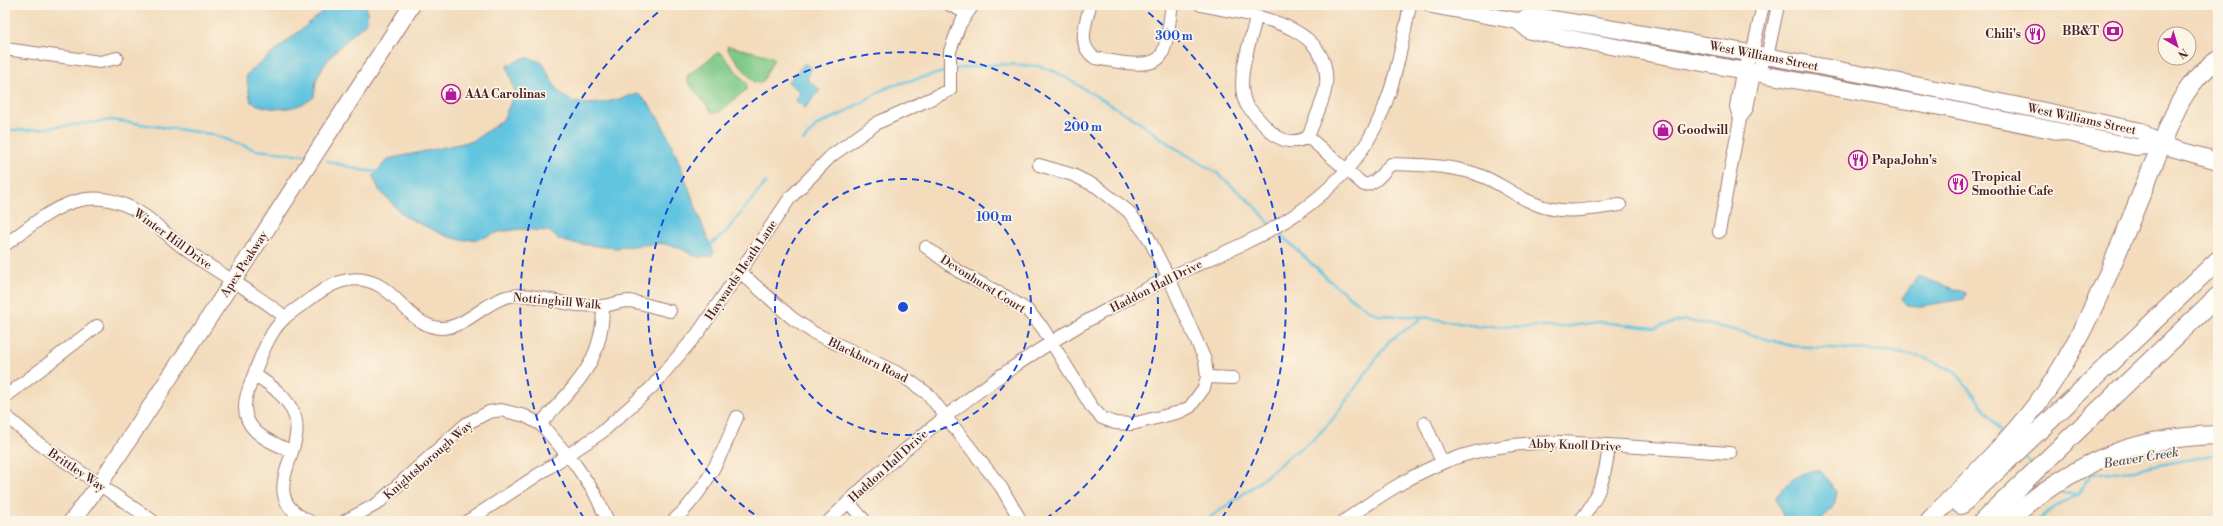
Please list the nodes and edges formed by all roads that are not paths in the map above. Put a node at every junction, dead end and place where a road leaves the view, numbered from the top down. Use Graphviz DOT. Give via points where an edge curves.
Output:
graph roads {
  1 [pos="412,5"];
  2 [pos="950,5"];
  3 [pos="1090,5"];
  4 [pos="1172,5"];
  5 [pos="1201,5"];
  6 [pos="1410,5"];
  7 [pos="1432,5"];
  8 [pos="1763,5"];
  9 [pos="1778,5"];
  10 [pos="969,9"];
  11 [pos="1256,18"];
  12 [pos="1518,21"];
  13 [pos="5,50"];
  14 [pos="1759,55"];
  15 [pos="118,58"];
  16 [pos="2218,60"];
  17 [pos="1748,73"];
  18 [pos="1308,136"];
  19 [pos="2161,145"];
  20 [pos="2218,161"];
  21 [pos="1039,165"];
  22 [pos="1347,168"];
  23 [pos="1620,205"];
  24 [pos="1719,232"];
  25 [pos="5,245"];
  26 [pos="926,247"];
  27 [pos="2218,260"];
  28 [pos="740,272"];
  29 [pos="1169,278"];
  30 [pos="233,281"];
  31 [pos="2218,296"];
  32 [pos="603,306"];
  33 [pos="670,311"];
  34 [pos="285,317"];
  35 [pos="97,326"];
  36 [pos="1052,342"];
  37 [pos="255,375"];
  38 [pos="1207,377"];
  39 [pos="1233,378"];
  40 [pos="5,397"];
  41 [pos="5,415"];
  42 [pos="947,416"];
  43 [pos="737,417"];
  44 [pos="1425,423"];
  45 [pos="540,424"];
  46 [pos="2218,435"];
  47 [pos="1609,445"];
  48 [pos="291,451"];
  49 [pos="1730,453"];
  50 [pos="568,457"];
  51 [pos="1442,462"];
  52 [pos="99,484"];
  53 [pos="848,502"];
  54 [pos="72,521"];
  55 [pos="153,521"];
  56 [pos="309,521"];
  57 [pos="345,521"];
  58 [pos="468,521"];
  59 [pos="608,521"];
  60 [pos="673,521"];
  61 [pos="830,521"];
  62 [pos="865,521"];
  63 [pos="1021,521"];
  64 [pos="1344,521"];
  65 [pos="1580,521"];
  66 [pos="1929,521"];
  67 [pos="1944,521"];
  68 [pos="1983,521"];
  69 [pos="2005,521"];
  1 -- 30 [label="main road, Apex Peakway"];
  2 -- 10 [label="street"];
  3 -- 4 [label="street" via="1083,44 1088,53 1095,58 1146,64 1155,61 1162,54"];
  5 -- 11 [label="street"];
  6 -- 22 [label="street, Haddon Hall Drive" via="1399,63 1383,111 1365,145"];
  7 -- 12 [label="main road, West Williams Street"];
  8 -- 14 [label="street"];
  9 -- 14 [label="street"];
  10 -- 28 [label="street, Haywards Heath Lane" via="954,36 950,52 950,90 878,123 831,156 790,198"];
  11 -- 18 [label="street" via="1301,32 1314,45 1322,59 1326,76 1324,93"];
  11 -- 18 [label="street" via="1242,77 1243,99 1281,140 1292,143"];
  12 -- 14 [label="main road, West Williams Street" via="1533,16"];
  12 -- 17 [label="main road, West Williams Street" via="1530,31"];
  13 -- 15 [label="street" via="100,62"];
  14 -- 17 [label="street"];
  14 -- 19 [label="main road, West Williams Street" via="2141,130"];
  16 -- 19 [label="highway" via="2194,80 2171,119"];
  17 -- 19 [label="main road, West Williams Street" via="1940,108 2136,148"];
  17 -- 24 [label="street" via="1747,108 1740,119"];
  18 -- 22 [label="street"];
  19 -- 20 [label="main road"];
  19 -- 66 [label="highway" via="2101,289 2054,380 1998,450"];
  21 -- 29 [label="street" via="1086,181 1118,202 1144,229"];
  22 -- 23 [label="street" via="1364,185 1371,184 1391,164 1431,165 1484,177 1532,203 1560,211"];
  22 -- 29 [label="street, Haddon Hall Drive" via="1322,195 1293,218"];
  25 -- 30 [label="street, Winter Hill Drive" via="58,206 82,200 107,200 130,207 144,216 177,243"];
  26 -- 36 [label="street, Devonhurst Court" via="958,271 1019,303 1034,316"];
  27 -- 67 [label="highway"];
  28 -- 42 [label="street, Blackburn Road" via="792,318 814,333 909,379 928,394"];
  28 -- 50 [label="street, Haywards Heath Lane" via="698,333 651,388 601,433"];
  29 -- 36 [label="street, Haddon Hall Drive"];
  29 -- 38 [label="street" via="1205,360"];
  30 -- 34 [label="street, Winter Hill Drive"];
  30 -- 52 [label="main road, Apex Peakway"];
  31 -- 68 [label="highway"];
  32 -- 33 [label="street, Nottinghill Walk" via="629,302"];
  32 -- 34 [label="street, Nottinghill Walk" via="515,296 494,302 459,323 441,328 416,318 381,286 359,279 346,279 333,283"];
  32 -- 45 [label="street" via="602,334 590,366"];
  34 -- 37 [label="street" via="272,334"];
  35 -- 40 [label="street"];
  36 -- 38 [label="street, Devonhurst Court" via="1091,406 1102,418 1115,423 1132,424 1180,412 1197,399"];
  36 -- 42 [label="street, Haddon Hall Drive"];
  37 -- 48 [label="street" via="277,391 292,410 297,429"];
  37 -- 48 [label="street" via="245,404 249,423 262,438"];
  38 -- 39 [label="street"];
  41 -- 52 [label="street, Brittley Way" via="38,443"];
  42 -- 53 [label="street, Haddon Hall Drive" via="909,446"];
  42 -- 63 [label="street, Blackburn Road" via="1001,487"];
  43 -- 60 [label="street" via="700,491"];
  44 -- 51 [label="street"];
  45 -- 50 [label="street, Knightsborough Way"];
  45 -- 57 [label="street, Knightsborough Way" via="509,411 495,410 482,415 458,430 377,504"];
  46 -- 69 [label="highway" via="2175,437 2146,442 2091,462 2061,478"];
  47 -- 49 [label="street, Abby Knoll Drive"];
  47 -- 51 [label="street, Abby Knoll Drive" via="1561,442 1512,444 1467,453"];
  47 -- 65 [label="street" via="1606,471 1600,490"];
  48 -- 56 [label="street" via="284,494 290,507"];
  50 -- 58 [label="street, Haywards Heath Lane"];
  50 -- 59 [label="street, Knightsborough Way" via="594,492"];
  51 -- 64 [label="street, Abby Knoll Drive" via="1391,488"];
  52 -- 54 [label="main road, Apex Peakway"];
  52 -- 55 [label="street, Brittley Way"];
  53 -- 61 [label="street, Haddon Hall Drive"];
  53 -- 62 [label="street"];
}
